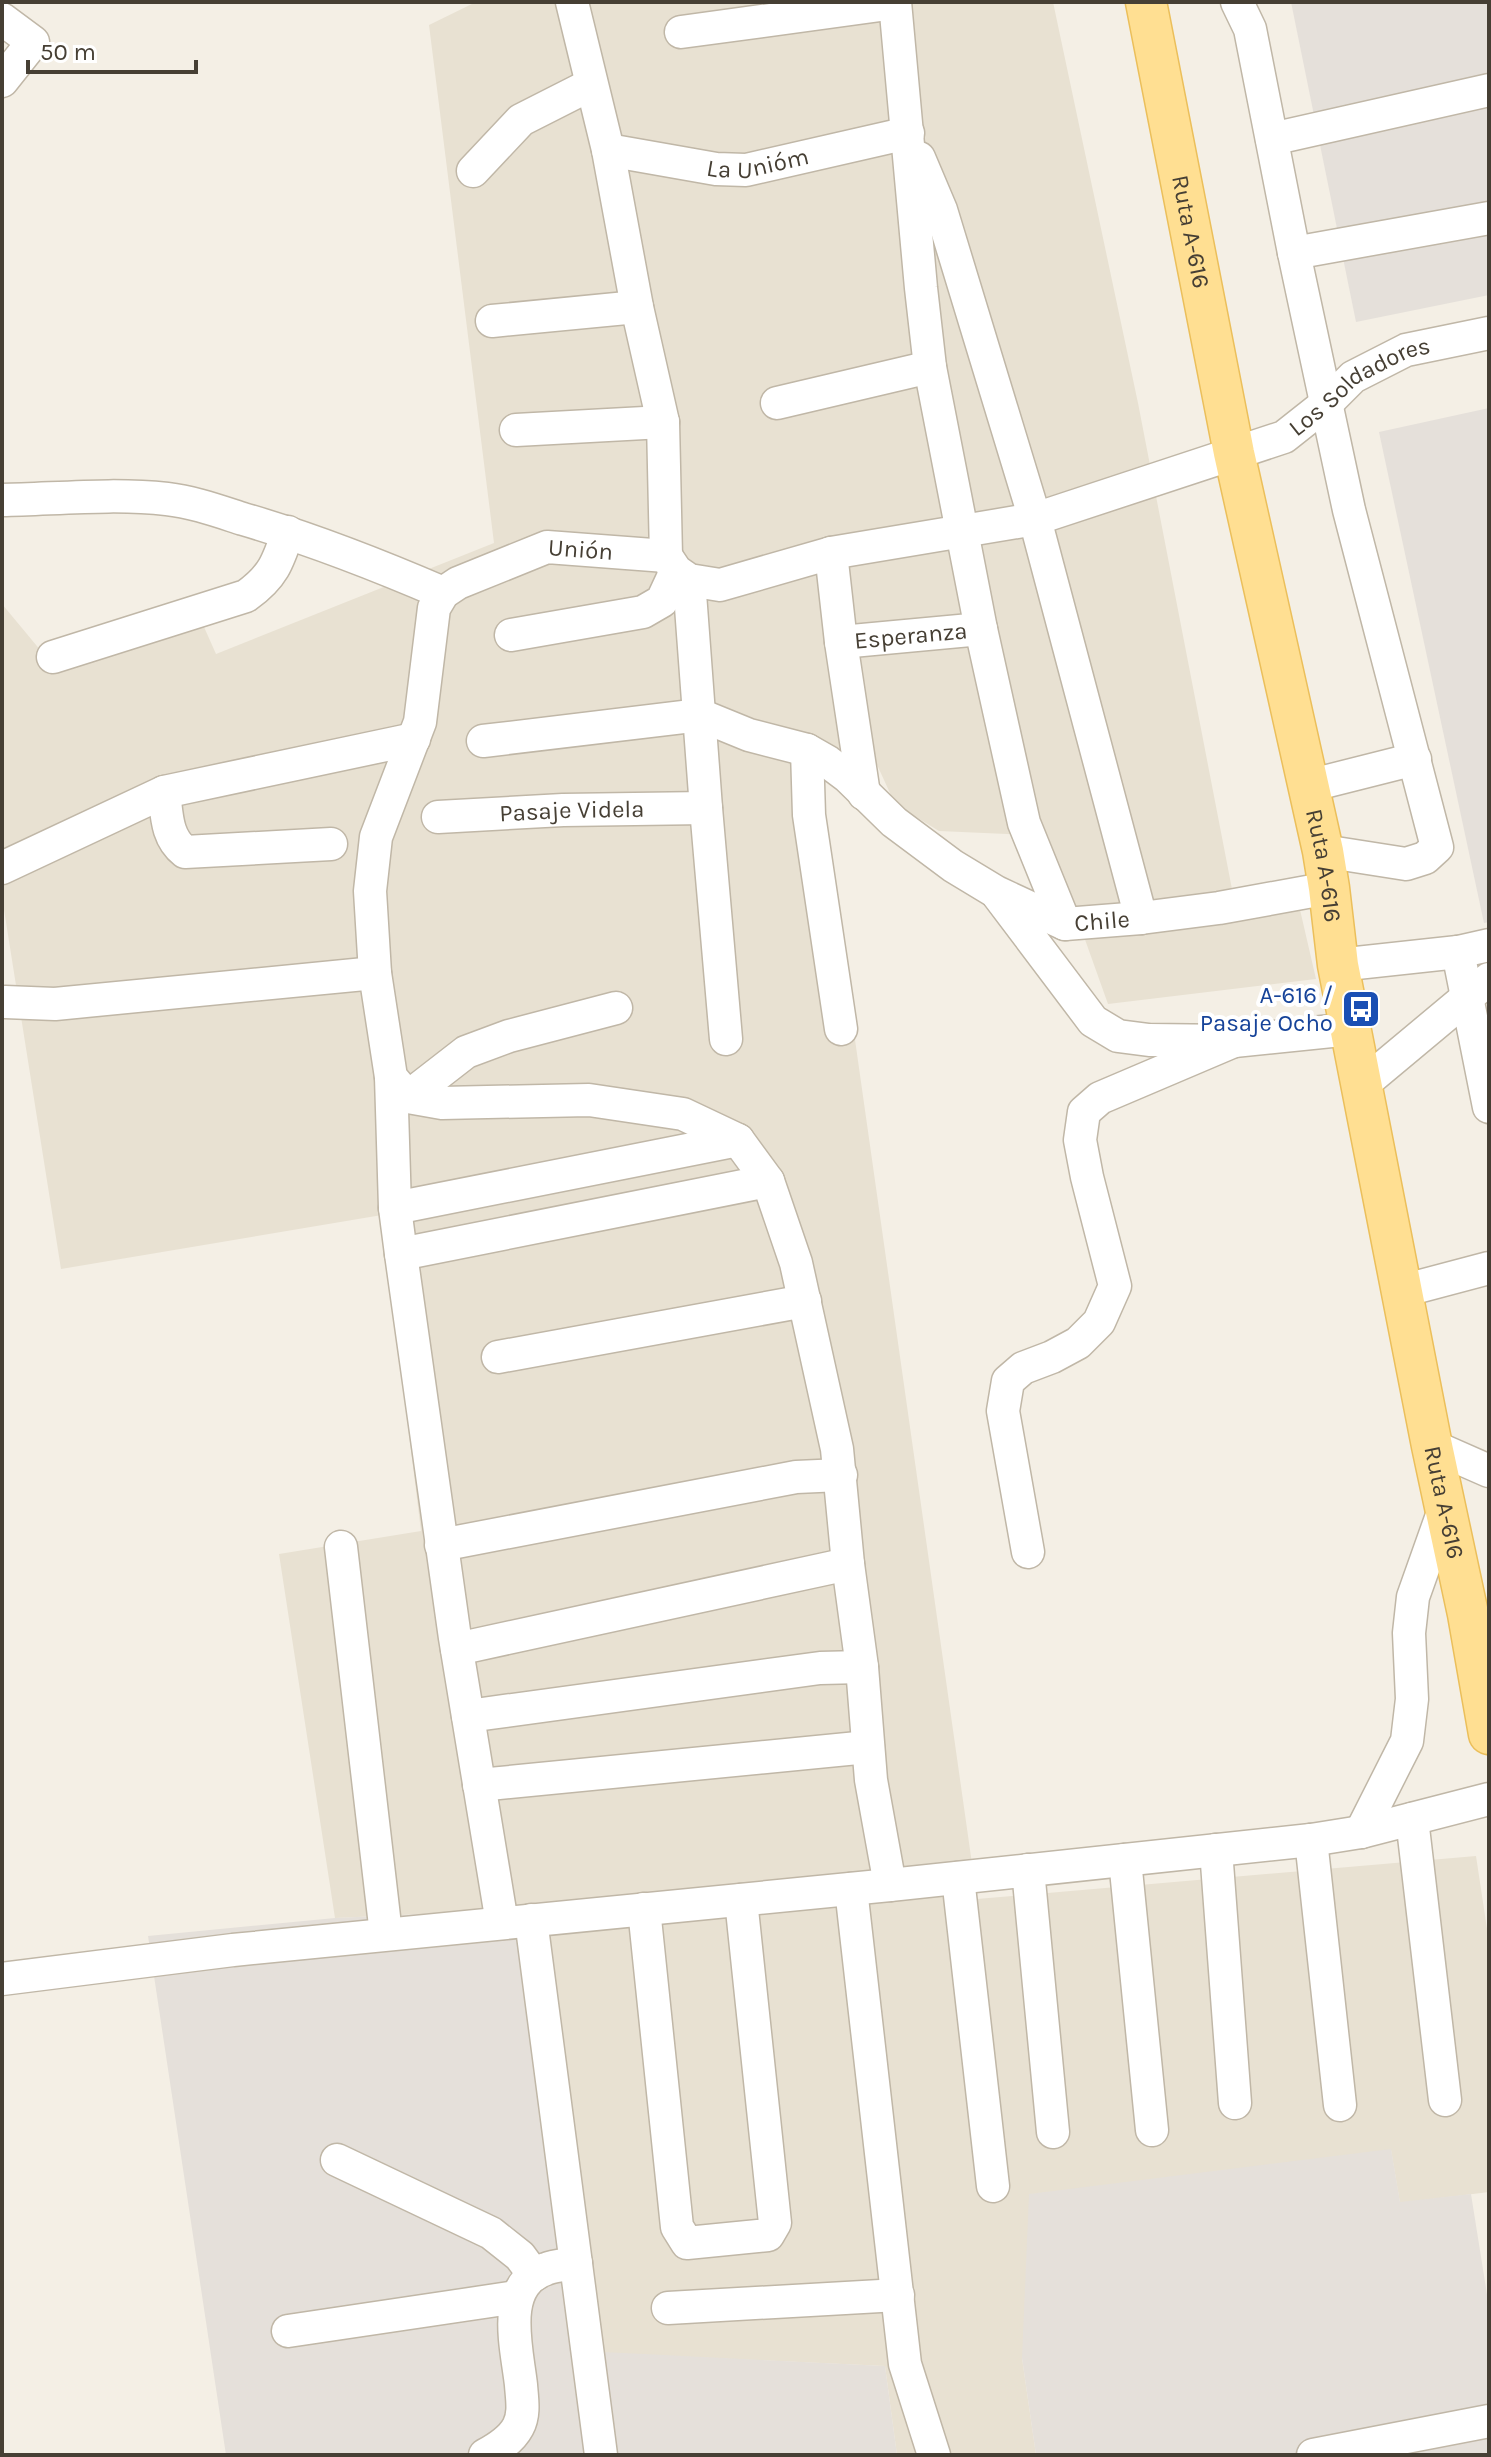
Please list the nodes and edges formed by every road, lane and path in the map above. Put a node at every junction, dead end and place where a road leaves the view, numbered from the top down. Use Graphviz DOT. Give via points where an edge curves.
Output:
graph roads {
  1 [pos="572,2"];
  2 [pos="895,2"];
  3 [pos="1146,2"];
  4 [pos="1237,2"];
  5 [pos="2,19"];
  6 [pos="681,32"];
  7 [pos="2,81"];
  8 [pos="590,85"];
  9 [pos="1489,90"];
  10 [pos="908,133"];
  11 [pos="1272,139"];
  12 [pos="608,150"];
  13 [pos="473,171"];
  14 [pos="1489,218"];
  15 [pos="1294,253"];
  16 [pos="637,307"];
  17 [pos="492,321"];
  18 [pos="1489,333"];
  19 [pos="930,367"];
  20 [pos="777,403"];
  21 [pos="1327,403"];
  22 [pos="663,422"];
  23 [pos="516,430"];
  24 [pos="1234,453"];
  25 [pos="2,500"];
  26 [pos="1035,519"];
  27 [pos="288,532"];
  28 [pos="963,532"];
  29 [pos="831,553"];
  30 [pos="677,569"];
  31 [pos="443,593"];
  32 [pos="981,629"];
  33 [pos="511,635"];
  34 [pos="841,642"];
  35 [pos="53,657"];
  36 [pos="700,715"];
  37 [pos="414,739"];
  38 [pos="483,741"];
  39 [pos="817,756"];
  40 [pos="1415,759"];
  41 [pos="1308,786"];
  42 [pos="164,792"];
  43 [pos="864,794"];
  44 [pos="706,808"];
  45 [pos="438,817"];
  46 [pos="331,844"];
  47 [pos="2,868"];
  48 [pos="1326,870"];
  49 [pos="996,892"];
  50 [pos="1141,918"];
  51 [pos="1065,924"];
  52 [pos="1489,945"];
  53 [pos="1458,952"];
  54 [pos="1338,965"];
  55 [pos="375,973"];
  56 [pos="1478,988"];
  57 [pos="5,1002"];
  58 [pos="616,1008"];
  59 [pos="841,1029"];
  60 [pos="1351,1029"];
  61 [pos="726,1039"];
  62 [pos="1234,1041"];
  63 [pos="1362,1085"];
  64 [pos="400,1087"];
  65 [pos="1489,1107"];
  66 [pos="738,1140"];
  67 [pos="768,1181"];
  68 [pos="395,1208"];
  69 [pos="401,1254"];
  70 [pos="1489,1268"];
  71 [pos="1402,1291"];
  72 [pos="805,1301"];
  73 [pos="498,1357"];
  74 [pos="1432,1446"];
  75 [pos="1489,1471"];
  76 [pos="841,1475"];
  77 [pos="1445,1507"];
  78 [pos="441,1545"];
  79 [pos="341,1547"];
  80 [pos="1028,1552"];
  81 [pos="848,1564"];
  82 [pos="1478,1609"];
  83 [pos="457,1649"];
  84 [pos="862,1667"];
  85 [pos="468,1716"];
  86 [pos="1489,1734"];
  87 [pos="868,1747"];
  88 [pos="479,1785"];
  89 [pos="1489,1799"];
  90 [pos="1412,1819"];
  91 [pos="1361,1832"];
  92 [pos="1311,1840"];
  93 [pos="1216,1850"];
  94 [pos="1125,1860"];
  95 [pos="1028,1870"];
  96 [pos="958,1878"];
  97 [pos="890,1885"];
  98 [pos="851,1889"];
  99 [pos="741,1900"];
  100 [pos="644,1909"];
  101 [pos="517,1921"];
  102 [pos="386,1934"];
  103 [pos="2,1979"];
  104 [pos="1445,2100"];
  105 [pos="1235,2103"];
  106 [pos="1340,2105"];
  107 [pos="1152,2130"];
  108 [pos="1053,2132"];
  109 [pos="337,2160"];
  110 [pos="993,2186"];
  111 [pos="576,2263"];
  112 [pos="526,2286"];
  113 [pos="898,2295"];
  114 [pos="668,2308"];
  115 [pos="288,2331"];
  116 [pos="1489,2421"];
  117 [pos="485,2455"];
  118 [pos="601,2455"];
  119 [pos="934,2455"];
  120 [pos="1313,2455"];
  1 -- 8 [label="street"];
  2 -- 6 [label="street"];
  2 -- 10 [label="street"];
  3 -- 24 [label="main road, Ruta A-616"];
  4 -- 11 [label="street" via="1250,29"];
  5 -- 7 [label="street" via="33,42"];
  8 -- 12 [label="street"];
  8 -- 13 [label="street" via="521,120"];
  9 -- 11 [label="street"];
  10 -- 12 [label="street, La Unióm" via="746,170"];
  10 -- 19 [label="street"];
  10 -- 26 [label="street" via="941,210"];
  11 -- 15 [label="street"];
  12 -- 16 [label="street"];
  14 -- 15 [label="street"];
  15 -- 21 [label="street"];
  16 -- 17 [label="street"];
  16 -- 22 [label="street"];
  18 -- 21 [label="street, Los Soldadores" via="1406,350 1353,377"];
  19 -- 20 [label="street"];
  19 -- 28 [label="street"];
  21 -- 24 [label="street, Los Soldadores" via="1284,437"];
  21 -- 40 [label="street" via="1349,510"];
  22 -- 23 [label="street"];
  22 -- 30 [label="street"];
  24 -- 26 [label="street, Unión"];
  24 -- 41 [label="main road, Ruta A-616"];
  25 -- 27 [label="street" via="167,499"];
  26 -- 28 [label="street, Unión"];
  26 -- 50 [label="street"];
  27 -- 31 [label="street"];
  27 -- 35 [label="street" via="278,564 246,596"];
  28 -- 29 [label="street, Unión"];
  28 -- 32 [label="street"];
  29 -- 30 [label="street, Unión" via="720,585"];
  29 -- 34 [label="street"];
  30 -- 31 [label="street, Unión" via="547,547"];
  30 -- 33 [label="street" via="662,601 643,612"];
  30 -- 36 [label="street"];
  31 -- 37 [label="street" via="434,608"];
  32 -- 34 [label="street, Esperanza"];
  32 -- 51 [label="street" via="1024,823"];
  34 -- 43 [label="street"];
  36 -- 38 [label="street"];
  36 -- 39 [label="street"];
  36 -- 44 [label="street"];
  37 -- 42 [label="street"];
  37 -- 55 [label="street" via="376,837 370,891"];
  39 -- 43 [label="street, Chile"];
  39 -- 59 [label="street" via="809,815"];
  40 -- 41 [label="street"];
  40 -- 48 [label="street, Chile" via="1437,847 1406,864"];
  41 -- 48 [label="main road, Ruta A-616"];
  42 -- 46 [label="street" via="169,835 185,852"];
  42 -- 47 [label="street"];
  43 -- 49 [label="street, Chile" via="953,866"];
  44 -- 45 [label="street, Pasaje Videla"];
  44 -- 61 [label="street"];
  48 -- 50 [label="street, Chile" via="1219,908"];
  48 -- 54 [label="main road, Ruta A-616"];
  49 -- 51 [label="street, Chile"];
  49 -- 62 [label="street" via="1093,1021 1118,1036"];
  50 -- 51 [label="street, Chile"];
  52 -- 53 [label="street"];
  53 -- 54 [label="street"];
  53 -- 56 [label="street"];
  54 -- 60 [label="main road, Ruta A-616"];
  55 -- 57 [label="street" via="55,1004"];
  55 -- 64 [label="street"];
  56 -- 63 [label="street"];
  56 -- 65 [label="street"];
  58 -- 64 [label="street" via="486,1043"];
  60 -- 62 [label="street"];
  60 -- 63 [label="main road, Ruta A-616"];
  62 -- 80 [label="street" via="1100,1098 1084,1112 1080,1140 1115,1286 1099,1322 1078,1343 1023,1368 1008,1381 1003,1411"];
  63 -- 71 [label="main road, Ruta A-616"];
  64 -- 66 [label="street" via="442,1103 589,1100 683,1114"];
  64 -- 68 [label="street"];
  66 -- 67 [label="street"];
  66 -- 68 [label="street"];
  67 -- 69 [label="street"];
  67 -- 72 [label="street"];
  68 -- 69 [label="street"];
  69 -- 78 [label="street"];
  70 -- 71 [label="street"];
  71 -- 74 [label="main road, Ruta A-616"];
  72 -- 73 [label="street"];
  72 -- 76 [label="street"];
  74 -- 75 [label="street"];
  74 -- 77 [label="main road, Ruta A-616"];
  76 -- 78 [label="street" via="796,1477"];
  76 -- 81 [label="street"];
  77 -- 82 [label="main road, Ruta A-616"];
  77 -- 91 [label="street" via="1413,1597 1407,1741"];
  78 -- 83 [label="street"];
  79 -- 102 [label="street"];
  81 -- 83 [label="street"];
  81 -- 84 [label="street"];
  82 -- 86 [label="main road, Ruta A-616"];
  83 -- 85 [label="street"];
  84 -- 85 [label="street" via="820,1668"];
  84 -- 87 [label="street"];
  85 -- 88 [label="street"];
  87 -- 88 [label="street"];
  87 -- 97 [label="street"];
  88 -- 101 [label="street"];
  89 -- 90 [label="street"];
  90 -- 91 [label="street"];
  90 -- 104 [label="street"];
  91 -- 92 [label="street"];
  92 -- 93 [label="street"];
  92 -- 106 [label="street"];
  93 -- 94 [label="street"];
  93 -- 105 [label="street"];
  94 -- 95 [label="street"];
  94 -- 107 [label="street"];
  95 -- 96 [label="street"];
  95 -- 108 [label="street"];
  96 -- 97 [label="street"];
  96 -- 110 [label="street"];
  97 -- 98 [label="street"];
  98 -- 99 [label="street"];
  98 -- 113 [label="street"];
  99 -- 100 [label="street"];
  99 -- 100 [label="street" via="775,2223 768,2235 687,2243 677,2227"];
  100 -- 101 [label="street"];
  101 -- 102 [label="street"];
  101 -- 111 [label="street"];
  102 -- 103 [label="street"];
  109 -- 112 [label="street" via="491,2233 520,2256"];
  111 -- 112 [label="street" via="545,2269"];
  111 -- 118 [label="street"];
  112 -- 115 [label="street"];
  112 -- 117 [label="street" via="514,2317 523,2410 518,2428"];
  113 -- 114 [label="street"];
  113 -- 119 [label="street" via="905,2364"];
  116 -- 120 [label="street"];
}
